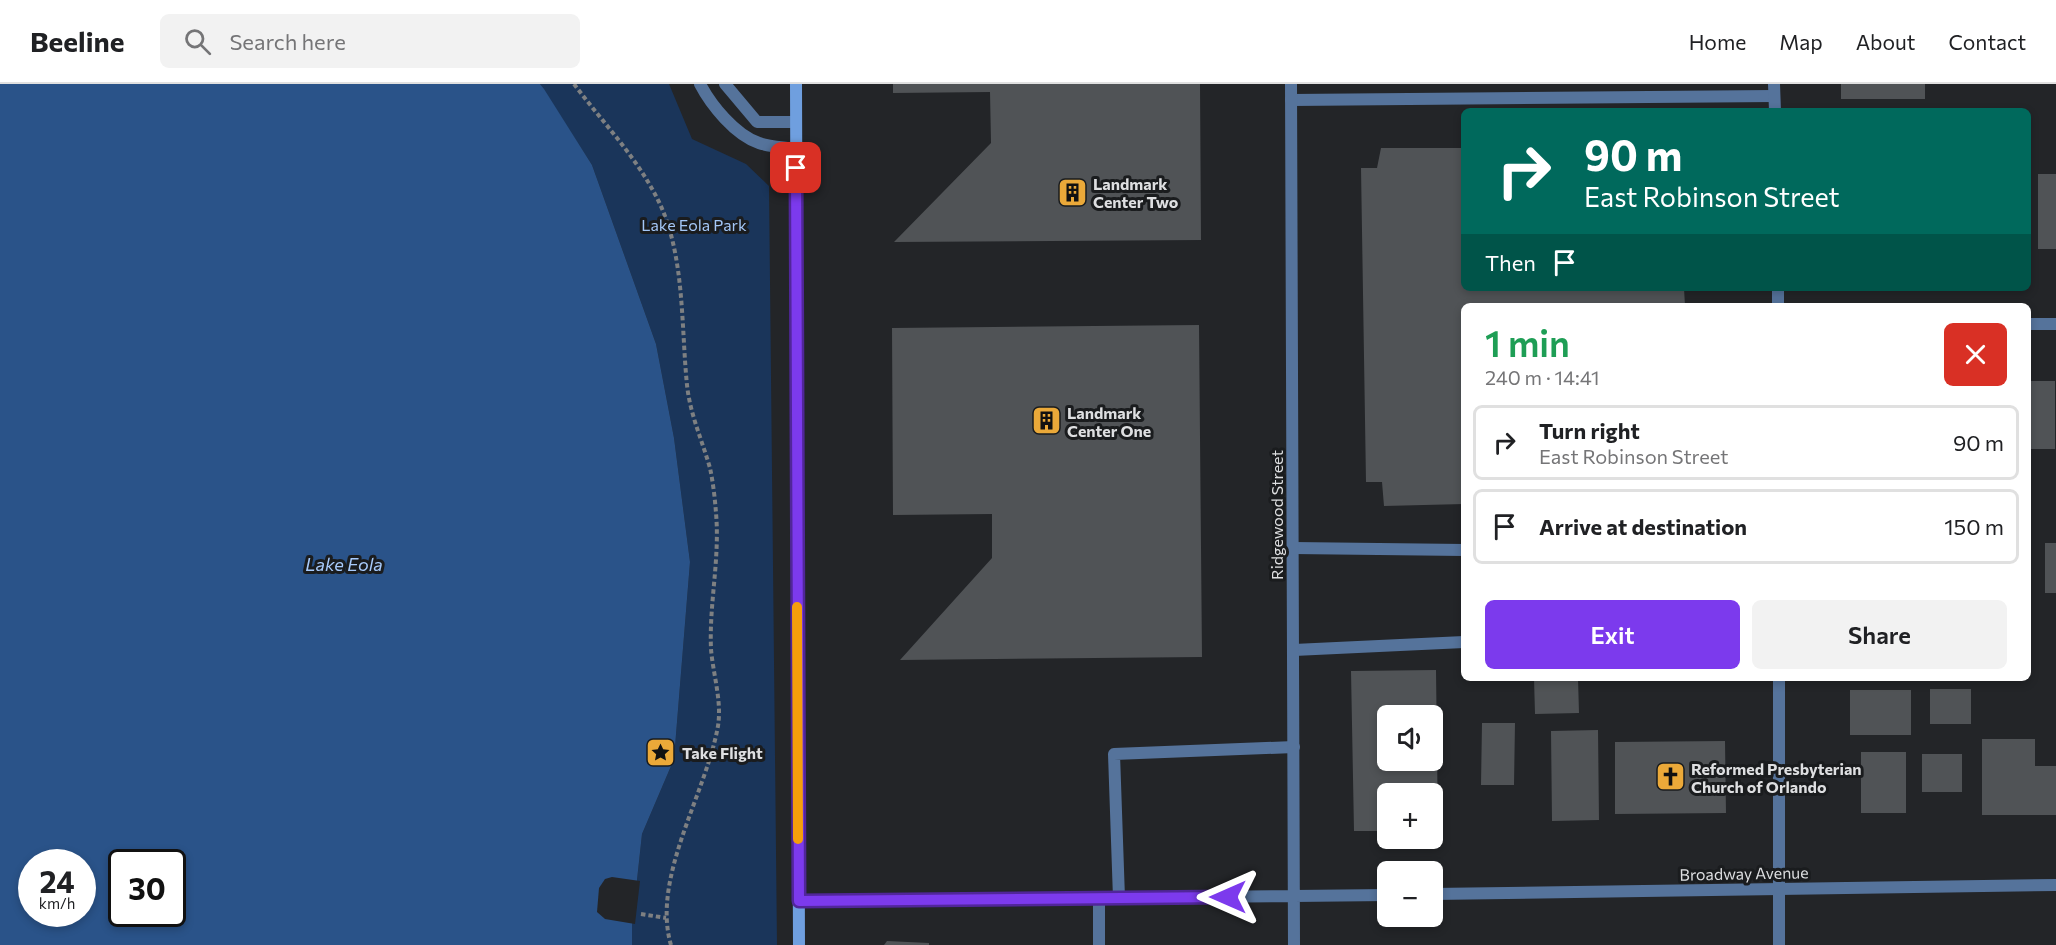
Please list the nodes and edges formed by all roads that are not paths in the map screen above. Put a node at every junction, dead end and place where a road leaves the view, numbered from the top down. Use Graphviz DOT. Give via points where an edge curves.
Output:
graph roads {
  1 [pos="700,84"];
  2 [pos="725,84"];
  3 [pos="796,84"];
  4 [pos="1291,84"];
  5 [pos="1774,90"];
  6 [pos="1292,100"];
  7 [pos="1775,108"];
  8 [pos="796,122"];
  9 [pos="796,149"];
  10 [pos="2031,324"];
  11 [pos="2056,324"];
  12 [pos="1293,548"];
  13 [pos="1461,550"];
  14 [pos="1461,642"];
  15 [pos="1294,650"];
  16 [pos="1779,681"];
  17 [pos="1294,747"];
  18 [pos="2056,885"];
  19 [pos="1779,890"];
  20 [pos="1443,894"];
  21 [pos="1377,895"];
  22 [pos="1294,896"];
  23 [pos="1099,898"];
  24 [pos="1119,898"];
  25 [pos="799,901"];
  26 [pos="799,945"];
  27 [pos="1099,945"];
  28 [pos="1294,945"];
  29 [pos="1779,945"];
  1 -- 9 [label="street" via="731,125 757,143"];
  2 -- 8 [label="street" via="757,122"];
  3 -- 8 [label="main road"];
  4 -- 6 [label="street, Ridgewood Street"];
  5 -- 6 [label="street"];
  5 -- 7 [label="street"];
  6 -- 12 [label="street, Ridgewood Street"];
  8 -- 9 [label="main road"];
  9 -- 25 [label="main road"];
  10 -- 11 [label="street"];
  12 -- 13 [label="street"];
  12 -- 15 [label="street, Ridgewood Street"];
  14 -- 15 [label="street"];
  15 -- 17 [label="street, Ridgewood Street"];
  16 -- 19 [label="street"];
  17 -- 22 [label="street, Ridgewood Street"];
  17 -- 24 [label="street" via="1114,754"];
  18 -- 19 [label="street, Broadway Avenue"];
  19 -- 20 [label="street, Broadway Avenue"];
  19 -- 29 [label="street"];
  21 -- 22 [label="street"];
  22 -- 24 [label="street"];
  22 -- 28 [label="street, Ridgewood Street"];
  23 -- 24 [label="street"];
  23 -- 25 [label="street"];
  23 -- 27 [label="street"];
  25 -- 26 [label="main road"];
}
